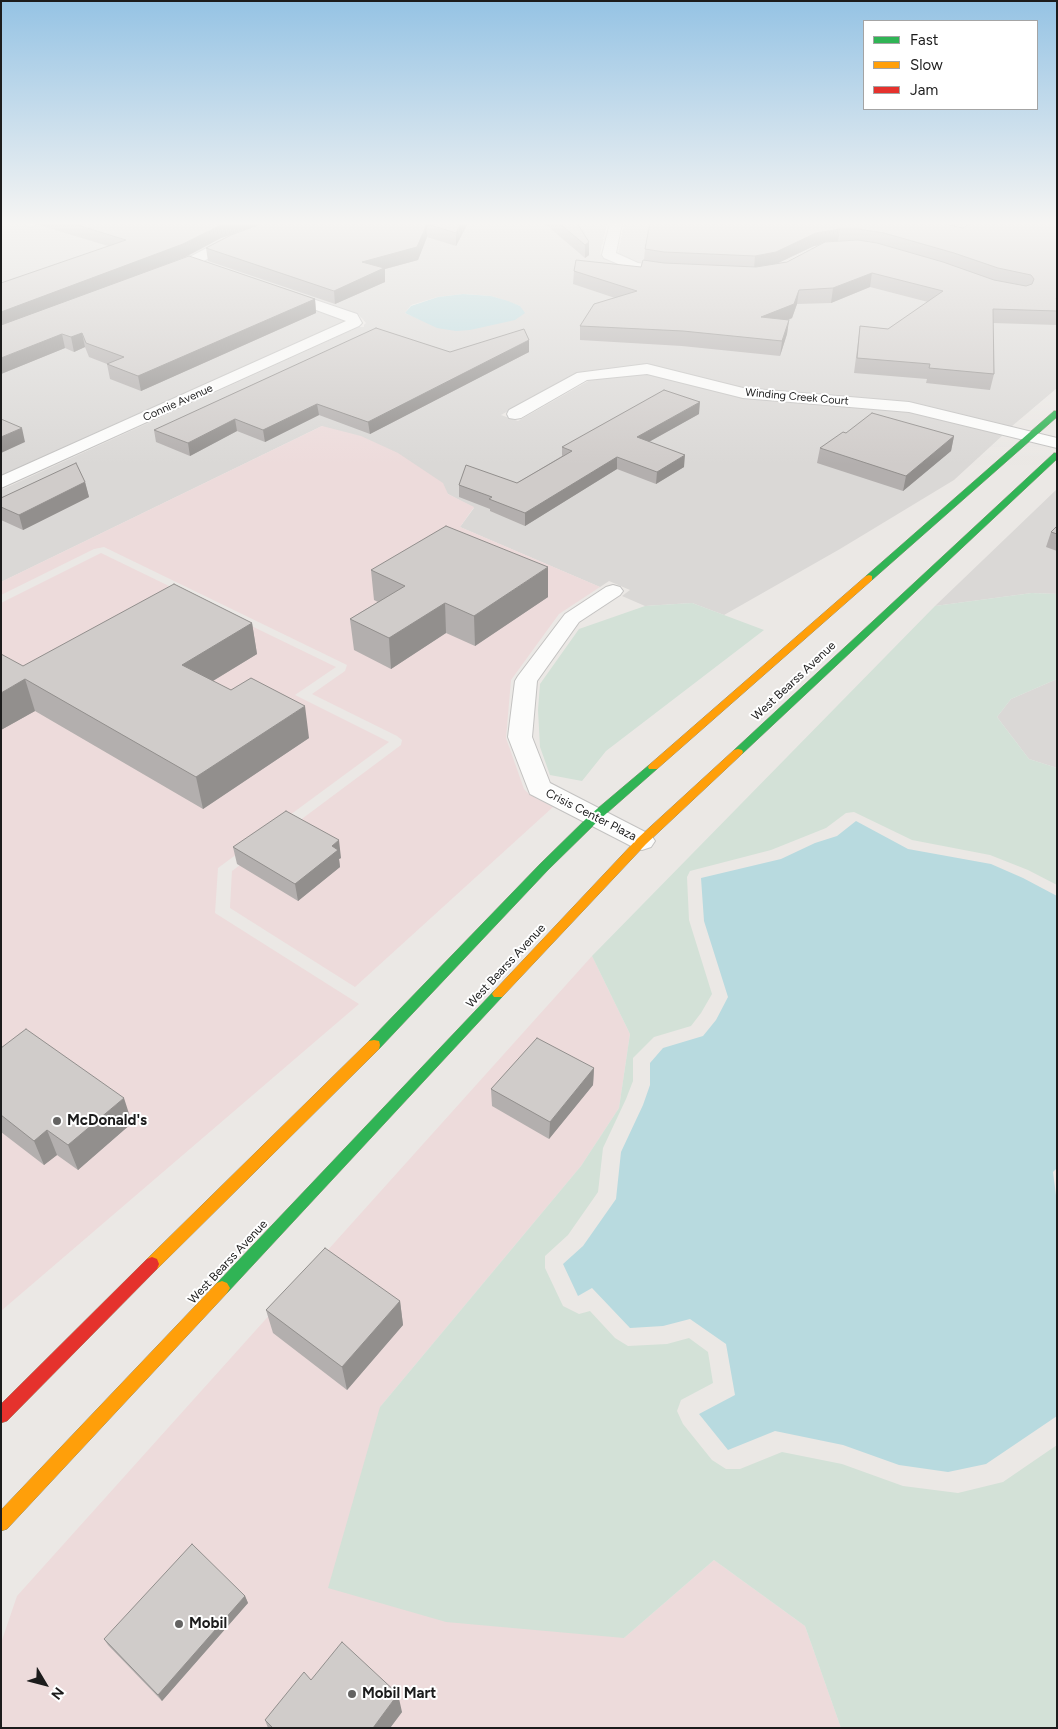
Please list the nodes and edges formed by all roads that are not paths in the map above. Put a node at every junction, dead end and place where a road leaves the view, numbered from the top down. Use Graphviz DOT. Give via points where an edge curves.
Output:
graph roads {
  1 [pos="313,304"];
  2 [pos="1057,413"];
  3 [pos="515,414"];
  4 [pos="1029,436"];
  5 [pos="1057,443"];
  6 [pos="1057,455"];
  7 [pos="1,482"];
  8 [pos="613,590"];
  9 [pos="595,817"];
  10 [pos="642,841"];
  11 [pos="1,1415"];
  12 [pos="1,1523"];
  1 -- 7 [label="street, Connie Avenue" via="352,317 354,323"];
  2 -- 4 [label="main road"];
  3 -- 4 [label="street, Winding Creek Court" via="583,376 647,369 743,393 909,407"];
  4 -- 5 [label="street, Winding Creek Court"];
  4 -- 9 [label="main road"];
  6 -- 10 [label="main road, West Bearss Avenue"];
  8 -- 9 [label="street, Crisis Center Plaza" via="572,618 529,676 520,737 539,788"];
  9 -- 10 [label="street, Crisis Center Plaza"];
  9 -- 11 [label="main road" via="402,1018"];
  10 -- 12 [label="main road, West Bearss Avenue"];
}
